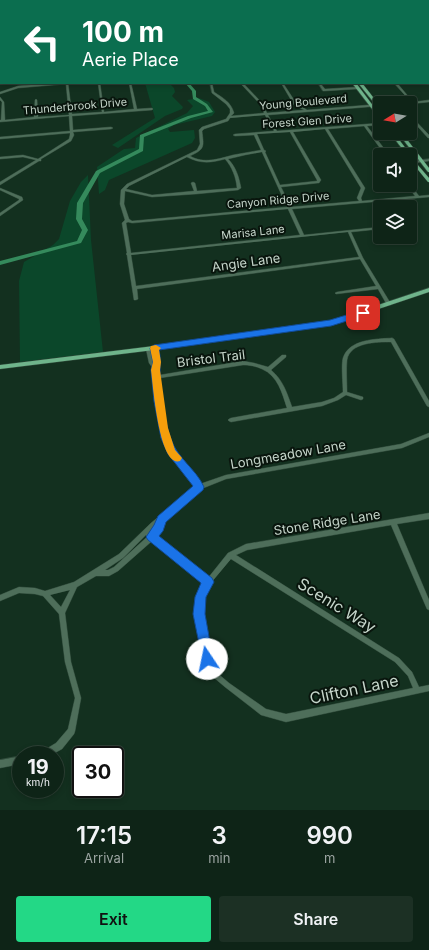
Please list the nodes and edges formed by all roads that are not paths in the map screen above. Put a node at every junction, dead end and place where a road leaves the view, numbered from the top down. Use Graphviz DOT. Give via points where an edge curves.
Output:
graph roads {
  1 [pos="55,84"];
  2 [pos="67,84"];
  3 [pos="99,84"];
  4 [pos="130,84"];
  5 [pos="211,84"];
  6 [pos="242,84"];
  7 [pos="283,84"];
  8 [pos="320,84"];
  9 [pos="355,84"];
  10 [pos="361,84"];
  11 [pos="396,84"];
  12 [pos="357,88"];
  13 [pos="0,93"];
  14 [pos="405,96"];
  15 [pos="0,98"];
  16 [pos="373,99"];
  17 [pos="36,100"];
  18 [pos="429,101"];
  19 [pos="417,102"];
  20 [pos="370,105"];
  21 [pos="373,105"];
  22 [pos="152,109"];
  23 [pos="373,109"];
  24 [pos="136,110"];
  25 [pos="308,111"];
  26 [pos="103,112"];
  27 [pos="267,114"];
  28 [pos="70,115"];
  29 [pos="229,117"];
  30 [pos="36,118"];
  31 [pos="1,121"];
  32 [pos="417,124"];
  33 [pos="373,125"];
  34 [pos="365,126"];
  35 [pos="110,128"];
  36 [pos="326,128"];
  37 [pos="291,131"];
  38 [pos="72,132"];
  39 [pos="276,132"];
  40 [pos="255,134"];
  41 [pos="235,135"];
  42 [pos="429,137"];
  43 [pos="0,138"];
  44 [pos="406,140"];
  45 [pos="382,148"];
  46 [pos="264,151"];
  47 [pos="187,156"];
  48 [pos="0,158"];
  49 [pos="226,159"];
  50 [pos="40,160"];
  51 [pos="429,160"];
  52 [pos="422,161"];
  53 [pos="417,162"];
  54 [pos="417,166"];
  55 [pos="429,171"];
  56 [pos="429,181"];
  57 [pos="193,183"];
  58 [pos="0,184"];
  59 [pos="280,186"];
  60 [pos="0,189"];
  61 [pos="123,190"];
  62 [pos="414,192"];
  63 [pos="196,193"];
  64 [pos="429,196"];
  65 [pos="418,197"];
  66 [pos="361,202"];
  67 [pos="291,208"];
  68 [pos="0,215"];
  69 [pos="128,221"];
  70 [pos="373,229"];
  71 [pos="349,231"];
  72 [pos="302,236"];
  73 [pos="128,254"];
  74 [pos="361,258"];
  75 [pos="379,287"];
  76 [pos="134,288"];
  77 [pos="429,290"];
  78 [pos="337,293"];
  79 [pos="136,299"];
  80 [pos="389,304"];
  81 [pos="151,348"];
  82 [pos="284,356"];
  83 [pos="0,367"];
  84 [pos="269,369"];
  85 [pos="157,376"];
  86 [pos="345,393"];
  87 [pos="361,398"];
  88 [pos="429,405"];
  89 [pos="290,410"];
  90 [pos="230,420"];
  91 [pos="429,435"];
  92 [pos="199,487"];
  93 [pos="429,516"];
  94 [pos="162,519"];
  95 [pos="393,522"];
  96 [pos="146,532"];
  97 [pos="152,537"];
  98 [pos="230,555"];
  99 [pos="95,573"];
  100 [pos="208,582"];
  101 [pos="75,585"];
  102 [pos="45,594"];
  103 [pos="0,598"];
  104 [pos="429,607"];
  105 [pos="62,613"];
  106 [pos="429,688"];
  107 [pos="417,690"];
  108 [pos="59,746"];
  109 [pos="12,762"];
  110 [pos="0,764"];
  1 -- 13 [label="street" via="18,87"];
  2 -- 28 [label="street"];
  3 -- 26 [label="street"];
  4 -- 24 [label="street"];
  5 -- 29 [label="street" via="212,92 225,100 232,110"];
  6 -- 27 [label="street"];
  7 -- 25 [label="street" via="296,104"];
  8 -- 12 [label="street" via="326,90"];
  9 -- 12 [label="main road"];
  10 -- 16 [label="main road"];
  11 -- 14 [label="street"];
  12 -- 20 [label="main road"];
  15 -- 31 [label="street" via="3,102"];
  17 -- 30 [label="street"];
  18 -- 19 [label="street"];
  20 -- 21 [label="street, Young Boulevard"];
  20 -- 23 [label="main road"];
  20 -- 25 [label="street, Young Boulevard"];
  22 -- 24 [label="street, Thunderbrook Drive"];
  24 -- 26 [label="street, Thunderbrook Drive"];
  25 -- 27 [label="street, Young Boulevard"];
  26 -- 28 [label="street, Thunderbrook Drive"];
  27 -- 29 [label="street, Young Boulevard"];
  27 -- 39 [label="street"];
  28 -- 30 [label="street, Thunderbrook Drive"];
  28 -- 38 [label="street"];
  29 -- 47 [label="street" via="203,128 200,131 201,146 198,151"];
  30 -- 31 [label="street, Thunderbrook Drive"];
  32 -- 42 [label="street"];
  33 -- 34 [label="street, Forest Glen Drive"];
  34 -- 36 [label="street, Forest Glen Drive"];
  34 -- 45 [label="street"];
  35 -- 38 [label="street"];
  36 -- 37 [label="street, Forest Glen Drive"];
  36 -- 66 [label="street" via="361,184"];
  37 -- 39 [label="street, Forest Glen Drive"];
  37 -- 59 [label="street" via="319,180 316,183"];
  38 -- 43 [label="street"];
  38 -- 50 [label="street" via="70,140"];
  39 -- 40 [label="street, Forest Glen Drive"];
  40 -- 41 [label="street, Forest Glen Drive"];
  40 -- 46 [label="street"];
  44 -- 52 [label="main road"];
  46 -- 49 [label="street" via="240,154"];
  46 -- 59 [label="street"];
  47 -- 49 [label="street" via="202,162"];
  47 -- 61 [label="street" via="128,185"];
  48 -- 50 [label="street" via="16,156"];
  49 -- 63 [label="street" via="238,179 239,188"];
  50 -- 58 [label="street"];
  51 -- 52 [label="street"];
  52 -- 53 [label="street"];
  52 -- 55 [label="main road"];
  54 -- 56 [label="main road"];
  57 -- 63 [label="street"];
  59 -- 67 [label="street"];
  60 -- 68 [label="street" via="21,198"];
  61 -- 63 [label="street" via="152,196"];
  61 -- 69 [label="street" via="122,204"];
  62 -- 65 [label="street"];
  64 -- 65 [label="street, Canyon Ridge Drive"];
  65 -- 66 [label="street, Canyon Ridge Drive"];
  66 -- 67 [label="street, Canyon Ridge Drive"];
  67 -- 69 [label="street, Canyon Ridge Drive"];
  67 -- 72 [label="street"];
  69 -- 73 [label="street" via="124,223"];
  70 -- 71 [label="street, Marisa Lane"];
  71 -- 72 [label="street, Marisa Lane"];
  71 -- 74 [label="street"];
  72 -- 73 [label="street, Marisa Lane"];
  73 -- 76 [label="street"];
  74 -- 75 [label="street"];
  74 -- 76 [label="street, Angie Lane"];
  75 -- 78 [label="street"];
  75 -- 80 [label="street"];
  76 -- 79 [label="street"];
  77 -- 80 [label="main road"];
  80 -- 81 [label="main road" via="331,323"];
  81 -- 83 [label="main road"];
  81 -- 85 [label="street" via="151,363"];
  82 -- 84 [label="street"];
  84 -- 85 [label="street, Bristol Trail" via="243,363"];
  84 -- 89 [label="street" via="282,385"];
  85 -- 92 [label="street" via="165,438 171,451"];
  86 -- 87 [label="street"];
  86 -- 88 [label="street" via="346,354 352,347 392,340"];
  86 -- 89 [label="street" via="322,404"];
  89 -- 90 [label="street"];
  91 -- 92 [label="street, Longmeadow Lane" via="402,446 226,477"];
  92 -- 94 [label="street, Longmeadow Lane"];
  93 -- 95 [label="street, Stone Ridge Lane"];
  94 -- 96 [label="street, Longmeadow Lane"];
  94 -- 97 [label="street, Longmeadow Lane"];
  95 -- 98 [label="street, Stone Ridge Lane" via="246,547"];
  95 -- 104 [label="street"];
  96 -- 97 [label="street"];
  96 -- 99 [label="street, Longmeadow Lane" via="121,556"];
  97 -- 99 [label="street, Longmeadow Lane" via="116,569 109,573"];
  97 -- 100 [label="street"];
  98 -- 100 [label="street"];
  98 -- 107 [label="street, Scenic Way" via="397,660 410,674"];
  99 -- 101 [label="street, Longmeadow Lane"];
  100 -- 107 [label="street, Clifton Lane" via="201,597 199,614 207,659 214,674 226,686 264,712 286,718"];
  101 -- 102 [label="street, Longmeadow Lane"];
  101 -- 105 [label="street"];
  102 -- 103 [label="street" via="19,590"];
  102 -- 105 [label="street"];
  105 -- 108 [label="street" via="68,662 78,698 71,731"];
  106 -- 107 [label="street, Clifton Lane"];
  109 -- 110 [label="street"];
}
